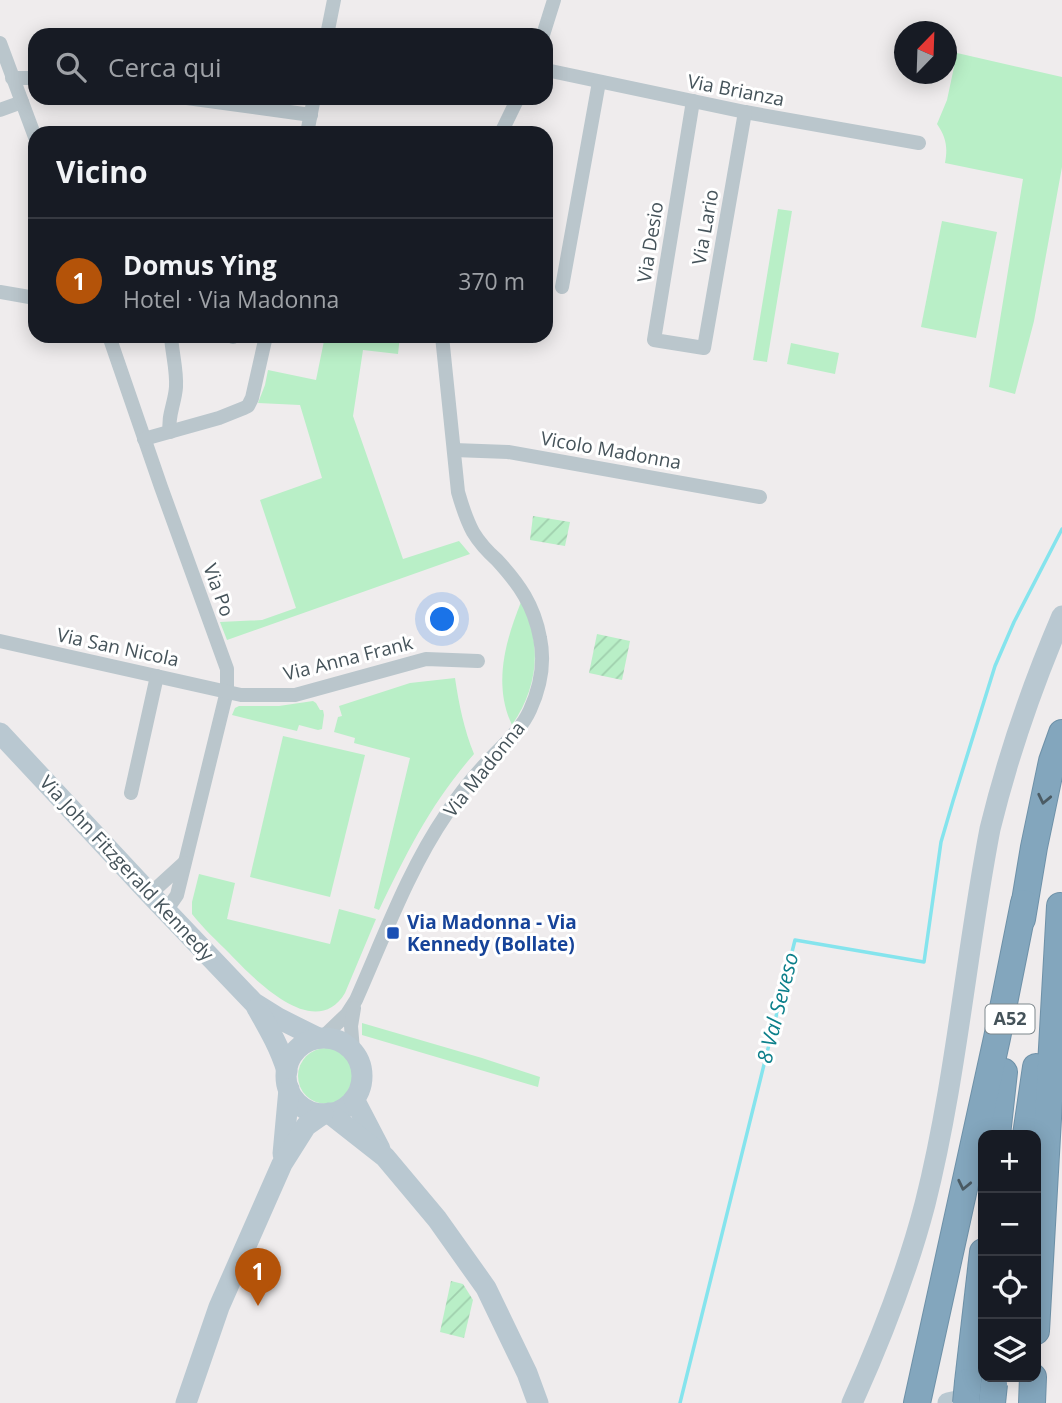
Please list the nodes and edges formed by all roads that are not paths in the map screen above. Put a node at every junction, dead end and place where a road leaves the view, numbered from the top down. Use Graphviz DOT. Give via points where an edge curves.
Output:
graph roads {
  1 [pos="334,0"];
  2 [pos="554,0"];
  3 [pos="328,28"];
  4 [pos="545,28"];
  5 [pos="0,43"];
  6 [pos="553,72"];
  7 [pos="12,78"];
  8 [pos="28,78"];
  9 [pos="598,82"];
  10 [pos="693,101"];
  11 [pos="22,102"];
  12 [pos="238,105"];
  13 [pos="313,105"];
  14 [pos="515,105"];
  15 [pos="0,110"];
  16 [pos="745,112"];
  17 [pos="311,115"];
  18 [pos="31,126"];
  19 [pos="309,126"];
  20 [pos="504,126"];
  21 [pos="919,143"];
  22 [pos="562,287"];
  23 [pos="0,292"];
  24 [pos="28,297"];
  25 [pos="111,343"];
  26 [pos="172,343"];
  27 [pos="264,343"];
  28 [pos="443,343"];
  29 [pos="704,348"];
  30 [pos="170,432"];
  31 [pos="144,439"];
  32 [pos="454,450"];
  33 [pos="761,496"];
  34 [pos="1062,616"];
  35 [pos="0,641"];
  36 [pos="478,661"];
  37 [pos="158,676"];
  38 [pos="227,691"];
  39 [pos="0,733"];
  40 [pos="1062,733"];
  41 [pos="131,793"];
  42 [pos="185,862"];
  43 [pos="150,894"];
  44 [pos="1061,901"];
  45 [pos="1024,902"];
  46 [pos="166,911"];
  47 [pos="356,1000"];
  48 [pos="254,1003"];
  49 [pos="320,1038"];
  50 [pos="353,1050"];
  51 [pos="288,1080"];
  52 [pos="354,1099"];
  53 [pos="326,1114"];
  54 [pos="998,1130"];
  55 [pos="1027,1130"];
  56 [pos="385,1157"];
  57 [pos="282,1164"];
  58 [pos="983,1256"];
  59 [pos="1037,1319"];
  60 [pos="1033,1382"];
  61 [pos="995,1392"];
  62 [pos="967,1393"];
  63 [pos="186,1403"];
  64 [pos="538,1403"];
  65 [pos="852,1403"];
  66 [pos="917,1403"];
  67 [pos="948,1403"];
  68 [pos="1032,1403"];
  1 -- 3 [label="street"];
  2 -- 4 [label="street"];
  5 -- 7 [label="street"];
  6 -- 9 [label="street, Via Brianza"];
  7 -- 8 [label="street"];
  7 -- 11 [label="street"];
  9 -- 10 [label="street, Via Brianza"];
  9 -- 22 [label="street"];
  10 -- 16 [label="street, Via Brianza"];
  10 -- 29 [label="street, Via Desio" via="654,340"];
  11 -- 15 [label="street"];
  11 -- 18 [label="street"];
  12 -- 17 [label="street"];
  13 -- 17 [label="street"];
  14 -- 20 [label="street"];
  16 -- 21 [label="street, Via Brianza"];
  16 -- 29 [label="street, Via Lario"];
  17 -- 19 [label="street"];
  23 -- 24 [label="street"];
  25 -- 31 [label="street, Via Po"];
  26 -- 30 [label="street" via="176,390"];
  27 -- 30 [label="street" via="248,406"];
  28 -- 32 [label="street, Via Madonna"];
  30 -- 31 [label="street"];
  31 -- 38 [label="street, Via Po" via="227,669"];
  32 -- 33 [label="street, Vicolo Madonna" via="508,452"];
  32 -- 47 [label="street, Via Madonna" via="458,492 467,520 523,591 537,623 542,652 540,682 523,722 471,780 433,835"];
  34 -- 65 [label="street" via="999,790 924,1206 888,1318"];
  35 -- 37 [label="street, Via San Nicola"];
  36 -- 38 [label="street, Via Anna Frank" via="426,659 295,695"];
  37 -- 38 [label="street, Via San Nicola"];
  37 -- 41 [label="street"];
  38 -- 42 [label="street, Via Po"];
  39 -- 43 [label="street, Via John Fitzgerald Kennedy"];
  40 -- 45 [label="highway, A52, one-way" via="1052,761"];
  42 -- 43 [label="street"];
  42 -- 46 [label="street, Via Po" via="177,895"];
  43 -- 46 [label="street, Via John Fitzgerald Kennedy"];
  44 -- 55 [label="highway, A52"];
  44 -- 59 [label="highway"];
  45 -- 54 [label="highway, A52"];
  45 -- 66 [label="highway, one-way"];
  46 -- 48 [label="street, Via John Fitzgerald Kennedy"];
  47 -- 49 [label="street, Via Madonna"];
  47 -- 50 [label="street, Via Madonna"];
  48 -- 49 [label="street, Via John Fitzgerald Kennedy"];
  48 -- 51 [label="street, Via John Fitzgerald Kennedy" via="273,1036"];
  49 -- 50 [label="street" via="338,1040"];
  49 -- 51 [label="street" via="299,1047 289,1062"];
  50 -- 52 [label="street" via="363,1075"];
  51 -- 53 [label="street" via="298,1103"];
  51 -- 57 [label="street"];
  52 -- 53 [label="street" via="341,1110"];
  52 -- 56 [label="street"];
  53 -- 56 [label="street"];
  53 -- 57 [label="street" via="306,1126"];
  56 -- 64 [label="street" via="486,1288"];
  57 -- 63 [label="street" via="219,1307"];
  58 -- 62 [label="highway"];
  60 -- 68 [label="highway"];
  61 -- 67 [label="street"];
}
